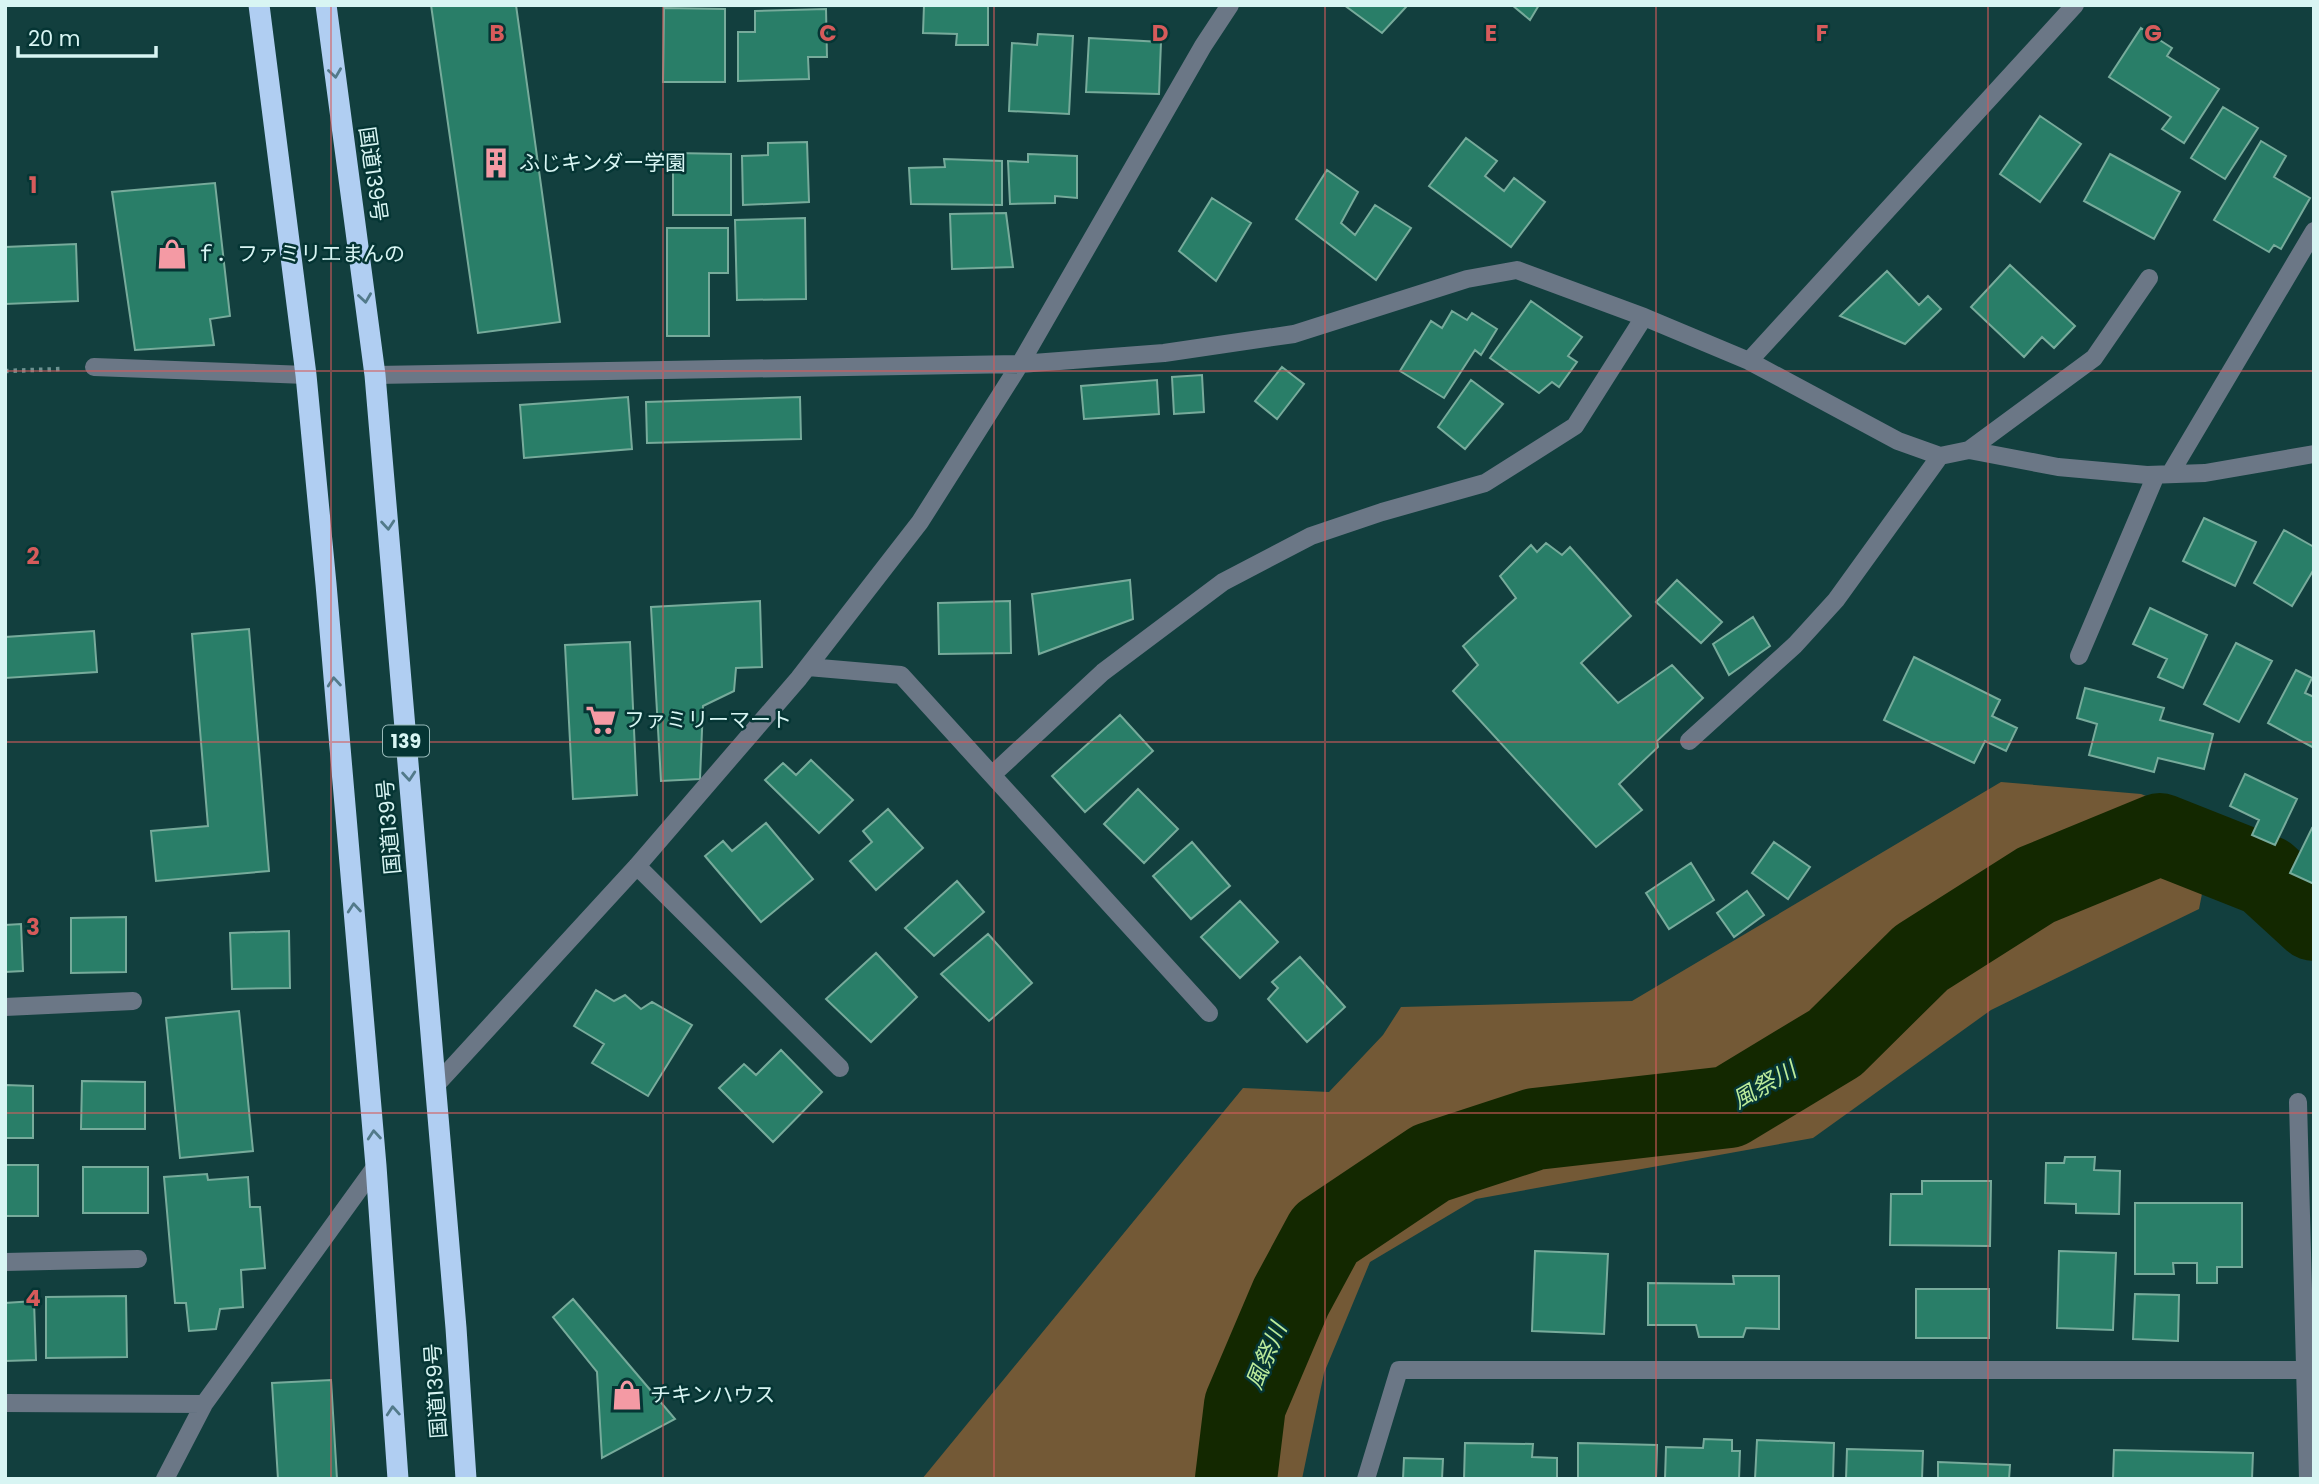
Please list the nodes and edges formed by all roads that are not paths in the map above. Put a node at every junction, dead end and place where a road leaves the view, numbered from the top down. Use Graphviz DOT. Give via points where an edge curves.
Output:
graph roads {
  1 [pos="259,5"];
  2 [pos="326,5"];
  3 [pos="1230,5"];
  4 [pos="2075,5"];
  5 [pos="2314,231"];
  6 [pos="2149,278"];
  7 [pos="1644,317"];
  8 [pos="1749,361"];
  9 [pos="1020,364"];
  10 [pos="94,367"];
  11 [pos="375,375"];
  12 [pos="306,376"];
  13 [pos="1969,450"];
  14 [pos="2314,453"];
  15 [pos="1940,456"];
  16 [pos="2163,474"];
  17 [pos="2079,656"];
  18 [pos="808,667"];
  19 [pos="1689,741"];
  20 [pos="992,775"];
  21 [pos="637,866"];
  22 [pos="133,1001"];
  23 [pos="5,1007"];
  24 [pos="1209,1013"];
  25 [pos="840,1068"];
  26 [pos="436,1085"];
  27 [pos="2298,1102"];
  28 [pos="376,1166"];
  29 [pos="138,1259"];
  30 [pos="5,1262"];
  31 [pos="2305,1370"];
  32 [pos="5,1403"];
  33 [pos="204,1404"];
  34 [pos="165,1479"];
  35 [pos="398,1479"];
  36 [pos="466,1479"];
  37 [pos="1366,1479"];
  38 [pos="2308,1479"];
  1 -- 12 [label="highway, 国道139号"];
  2 -- 11 [label="highway, 国道139号 / 139, one-way"];
  3 -- 9 [label="street"];
  4 -- 8 [label="street"];
  5 -- 16 [label="street"];
  6 -- 13 [label="street" via="2094,358"];
  7 -- 8 [label="street"];
  7 -- 9 [label="street" via="1517,270 1467,279 1294,334 1164,353"];
  7 -- 20 [label="street" via="1575,426 1485,483 1311,536 1223,582 1103,672"];
  8 -- 15 [label="street" via="1898,441"];
  9 -- 11 [label="street"];
  9 -- 18 [label="street" via="919,522"];
  10 -- 12 [label="street"];
  11 -- 26 [label="highway, 国道139号 / 139, one-way"];
  28 -- 12 [label="highway, 国道139号, one-way"];
  13 -- 15 [label="street"];
  13 -- 16 [label="street" via="2058,467"];
  14 -- 16 [label="street" via="2205,473"];
  15 -- 19 [label="street" via="1836,600 1795,645"];
  16 -- 17 [label="street"];
  18 -- 20 [label="street" via="901,675"];
  18 -- 21 [label="street"];
  20 -- 24 [label="street"];
  21 -- 25 [label="street"];
  21 -- 26 [label="street"];
  22 -- 23 [label="street"];
  26 -- 36 [label="highway, 国道139号 / 139"];
  27 -- 31 [label="street"];
  28 -- 33 [label="street"];
  35 -- 28 [label="highway, 国道139号, one-way"];
  29 -- 30 [label="street"];
  31 -- 37 [label="street" via="1399,1370"];
  31 -- 38 [label="street"];
  32 -- 33 [label="street"];
  33 -- 34 [label="street"];
}
